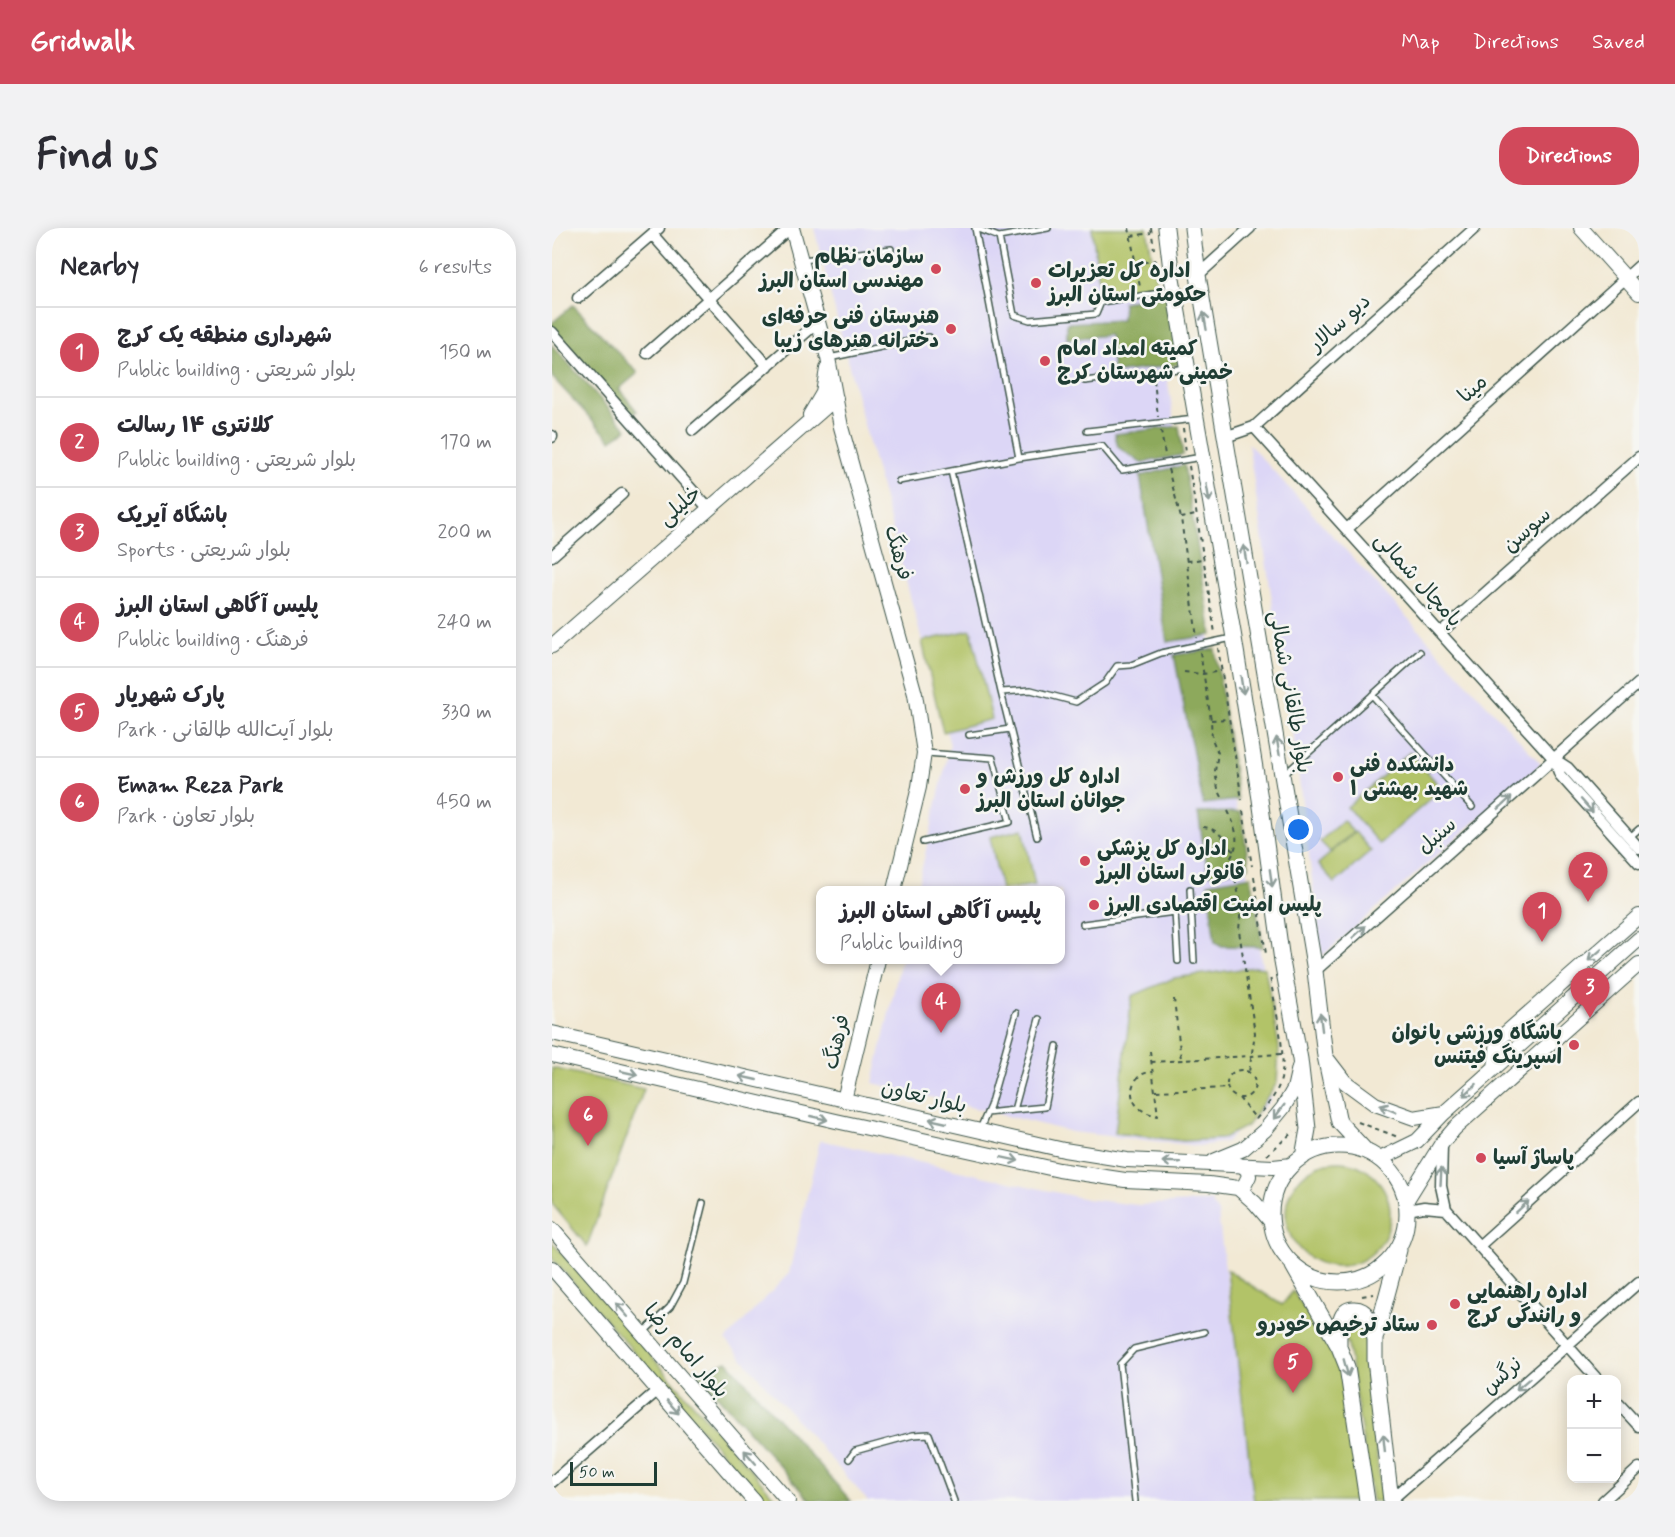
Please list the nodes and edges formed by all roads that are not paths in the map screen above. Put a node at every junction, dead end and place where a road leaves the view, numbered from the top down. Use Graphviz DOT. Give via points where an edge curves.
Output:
graph roads {
  1 [pos="791,228"];
  2 [pos="975,228"];
  3 [pos="1048,228"];
  4 [pos="1166,228"];
  5 [pos="1192,228"];
  6 [pos="1250,228"];
  7 [pos="1475,228"];
  8 [pos="1581,228"];
  9 [pos="656,231"];
  10 [pos="999,237"];
  11 [pos="891,249"];
  12 [pos="801,261"];
  13 [pos="1639,266"];
  14 [pos="1198,275"];
  15 [pos="1626,278"];
  16 [pos="1174,291"];
  17 [pos="1639,293"];
  18 [pos="578,298"];
  19 [pos="709,299"];
  20 [pos="818,322"];
  21 [pos="552,332"];
  22 [pos="928,337"];
  23 [pos="647,353"];
  24 [pos="828,358"];
  25 [pos="768,366"];
  26 [pos="1188,368"];
  27 [pos="1084,381"];
  28 [pos="836,398"];
  29 [pos="815,416"];
  30 [pos="1189,423"];
  31 [pos="841,427"];
  32 [pos="1254,427"];
  33 [pos="693,430"];
  34 [pos="1087,431"];
  35 [pos="793,436"];
  36 [pos="1225,436"];
  37 [pos="1194,456"];
  38 [pos="1639,457"];
  39 [pos="1019,458"];
  40 [pos="951,471"];
  41 [pos="899,481"];
  42 [pos="622,494"];
  43 [pos="709,509"];
  44 [pos="1347,529"];
  45 [pos="552,556"];
  46 [pos="1440,633"];
  47 [pos="1234,638"];
  48 [pos="552,646"];
  49 [pos="1420,652"];
  50 [pos="1639,683"];
  51 [pos="1001,692"];
  52 [pos="1372,695"];
  53 [pos="1010,729"];
  54 [pos="969,735"];
  55 [pos="924,753"];
  56 [pos="1554,759"];
  57 [pos="1283,775"];
  58 [pos="1472,807"];
  59 [pos="1639,829"];
  60 [pos="1037,837"];
  61 [pos="1626,841"];
  62 [pos="923,842"];
  63 [pos="1639,848"];
  64 [pos="1639,864"];
  65 [pos="895,886"];
  66 [pos="1190,889"];
  67 [pos="1639,916"];
  68 [pos="1083,924"];
  69 [pos="1639,939"];
  70 [pos="1178,961"];
  71 [pos="1194,961"];
  72 [pos="877,964"];
  73 [pos="1639,964"];
  74 [pos="1315,971"];
  75 [pos="1016,1013"];
  76 [pos="1039,1019"];
  77 [pos="552,1033"];
  78 [pos="600,1044"];
  79 [pos="1057,1046"];
  80 [pos="552,1055"];
  81 [pos="1325,1056"];
  82 [pos="1300,1059"];
  83 [pos="596,1065"];
  84 [pos="1495,1068"];
  85 [pos="1333,1097"];
  86 [pos="844,1100"];
  87 [pos="1305,1102"];
  88 [pos="1639,1102"];
  89 [pos="1014,1110"];
  90 [pos="987,1113"];
  91 [pos="1444,1113"];
  92 [pos="979,1131"];
  93 [pos="1411,1141"];
  94 [pos="1442,1143"];
  95 [pos="1374,1155"];
  96 [pos="1434,1157"];
  97 [pos="1297,1161"];
  98 [pos="1209,1163"];
  99 [pos="1240,1165"];
  100 [pos="1238,1188"];
  101 [pos="703,1203"];
  102 [pos="1407,1205"];
  103 [pos="1446,1209"];
  104 [pos="1272,1223"];
  105 [pos="552,1229"];
  106 [pos="1400,1244"];
  107 [pos="1479,1246"];
  108 [pos="1291,1261"];
  109 [pos="552,1268"];
  110 [pos="1639,1282"];
  111 [pos="1204,1332"];
  112 [pos="643,1333"];
  113 [pos="1375,1339"];
  114 [pos="1567,1345"];
  115 [pos="1339,1347"];
  116 [pos="1594,1375"];
  117 [pos="658,1390"];
  118 [pos="1621,1406"];
  119 [pos="1639,1426"];
  120 [pos="849,1459"];
  121 [pos="1639,1468"];
  122 [pos="552,1482"];
  123 [pos="754,1501"];
  124 [pos="789,1501"];
  125 [pos="954,1501"];
  126 [pos="1135,1501"];
  127 [pos="1367,1501"];
  128 [pos="1391,1501"];
  129 [pos="1603,1501"];
  1 -- 12 [label="main road, فرهنگ"];
  1 -- 19 [label="street"];
  2 -- 10 [label="lane"];
  2 -- 39 [label="lane"];
  3 -- 10 [label="lane"];
  4 -- 16 [label="main road"];
  5 -- 14 [label="main road, بلوار طالقانی شمالی"];
  6 -- 14 [label="street"];
  7 -- 32 [label="street, دیو سالار"];
  8 -- 15 [label="main road"];
  9 -- 18 [label="street"];
  9 -- 19 [label="street"];
  10 -- 16 [label="lane" via="1014,315 1030,320 1096,314 1101,302"];
  11 -- 12 [label="lane"];
  12 -- 20 [label="main road, فرهنگ"];
  13 -- 15 [label="street, مینا"];
  36 -- 14 [label="main road, بلوار طالقانی شمالی, one-way"];
  15 -- 17 [label="main road"];
  15 -- 44 [label="street, مینا"];
  16 -- 26 [label="main road"];
  19 -- 23 [label="street"];
  19 -- 25 [label="street"];
  20 -- 24 [label="main road, فرهنگ"];
  20 -- 25 [label="street"];
  21 -- 43 [label="street"];
  22 -- 24 [label="lane"];
  24 -- 28 [label="main road, فرهنگ"];
  24 -- 35 [label="main road" via="823,393"];
  25 -- 33 [label="street"];
  26 -- 27 [label="lane"];
  26 -- 30 [label="main road"];
  28 -- 29 [label="main road, خلیلی"];
  28 -- 31 [label="main road, فرهنگ"];
  29 -- 31 [label="main road"];
  29 -- 35 [label="main road, خلیلی"];
  30 -- 34 [label="lane"];
  30 -- 37 [label="main road"];
  31 -- 55 [label="main road, فرهنگ" via="915,694"];
  32 -- 36 [label="street, دیو سالار"];
  32 -- 44 [label="street, پامچال شمالی"];
  35 -- 43 [label="main road, خلیلی"];
  57 -- 36 [label="main road, بلوار طالقانی شمالی, one-way"];
  37 -- 39 [label="lane" via="1122,470 1102,446"];
  37 -- 47 [label="main road, one-way"];
  38 -- 46 [label="street, سوسن"];
  39 -- 40 [label="lane"];
  40 -- 41 [label="lane"];
  40 -- 51 [label="lane"];
  42 -- 45 [label="street"];
  43 -- 48 [label="main road, خلیلی"];
  44 -- 46 [label="street, پامچال شمالی"];
  46 -- 56 [label="street, پامچال شمالی"];
  47 -- 51 [label="lane" via="1117,666 1105,683 1076,702 1031,690"];
  47 -- 82 [label="main road, one-way"];
  49 -- 52 [label="lane"];
  50 -- 56 [label="street, سنبل"];
  51 -- 53 [label="lane"];
  52 -- 57 [label="lane"];
  52 -- 58 [label="lane"];
  53 -- 54 [label="lane"];
  53 -- 60 [label="lane"];
  55 -- 62 [label="lane" via="993,758 1010,822"];
  55 -- 65 [label="main road, فرهنگ"];
  56 -- 61 [label="street, پامچال شمالی" via="1560,775"];
  74 -- 56 [label="street, سنبل, one-way"];
  57 -- 74 [label="main road, بلوار طالقانی شمالی"];
  59 -- 61 [label="lane"];
  61 -- 63 [label="street, پامچال شمالی"];
  61 -- 64 [label="street, پامچال شمالی"];
  66 -- 71 [label="lane"];
  67 -- 84 [label="main road, one-way" via="1498,1040"];
  68 -- 70 [label="lane" via="1175,912"];
  69 -- 84 [label="main road"];
  72 -- 86 [label="main road, فرهنگ"];
  73 -- 94 [label="main road"];
  81 -- 74 [label="main road, بلوار طالقانی شمالی, one-way"];
  75 -- 90 [label="lane"];
  76 -- 89 [label="lane"];
  77 -- 78 [label="main road, بلوار تعاون"];
  78 -- 83 [label="main road"];
  86 -- 78 [label="main road, بلوار تعاون, one-way"];
  79 -- 89 [label="lane" via="1045,1107"];
  80 -- 83 [label="main road, بلوار تعاون"];
  81 -- 85 [label="main road, بلوار طالقانی شمالی"];
  91 -- 81 [label="main road, one-way" via="1414,1118 1375,1104 1345,1082"];
  82 -- 87 [label="main road"];
  82 -- 98 [label="main road, one-way" via="1294,1089 1265,1130 1243,1149"];
  83 -- 100 [label="main road, بلوار تعاون, one-way" via="1059,1170 1125,1180"];
  84 -- 91 [label="main road, one-way"];
  85 -- 87 [label="main road" via="1327,1110 1319,1113"];
  85 -- 95 [label="main road, بلوار طالقانی شمالی" via="1339,1122"];
  92 -- 86 [label="main road, بلوار تعاون, one-way"];
  87 -- 97 [label="main road" via="1308,1129"];
  107 -- 88 [label="street, one-way"];
  89 -- 90 [label="lane"];
  90 -- 92 [label="lane"];
  91 -- 93 [label="main road"];
  98 -- 92 [label="main road, بلوار تعاون, one-way" via="1127,1160"];
  93 -- 95 [label="main road"];
  93 -- 96 [label="main road" via="1419,1154"];
  94 -- 96 [label="main road"];
  103 -- 94 [label="street, one-way" via="1441,1186"];
  95 -- 97 [label="main road" via="1354,1147 1334,1146 1315,1150"];
  95 -- 102 [label="main road" via="1392,1171"];
  96 -- 102 [label="main road"];
  97 -- 99 [label="main road, بلوار تعاون" via="1273,1167"];
  97 -- 104 [label="main road" via="1275,1192"];
  98 -- 99 [label="main road, بلوار تعاون"];
  99 -- 100 [label="main road" via="1249,1176 1244,1186"];
  100 -- 104 [label="main road"];
  101 -- 112 [label="lane" via="683,1283 670,1307"];
  102 -- 103 [label="street"];
  102 -- 106 [label="main road"];
  103 -- 107 [label="street"];
  104 -- 108 [label="main road"];
  112 -- 105 [label="main road, بلوار امام رضا, one-way"];
  106 -- 108 [label="main road" via="1376,1271 1359,1279 1322,1279"];
  106 -- 113 [label="main road"];
  107 -- 114 [label="street"];
  108 -- 115 [label="main road"];
  109 -- 117 [label="main road"];
  110 -- 114 [label="street, نرگس"];
  111 -- 126 [label="lane" via="1134,1349 1120,1364"];
  124 -- 112 [label="main road, بلوار امام رضا, one-way"];
  113 -- 115 [label="main road" via="1365,1313 1352,1309 1339,1323"];
  128 -- 113 [label="main road, one-way"];
  114 -- 116 [label="street"];
  114 -- 128 [label="street, نرگس, one-way"];
  115 -- 127 [label="main road, one-way" via="1347,1367"];
  117 -- 122 [label="street"];
  117 -- 123 [label="main road, one-way"];
  118 -- 119 [label="street"];
  120 -- 125 [label="lane" via="855,1451 929,1434"];
  121 -- 129 [label="street"];
}
